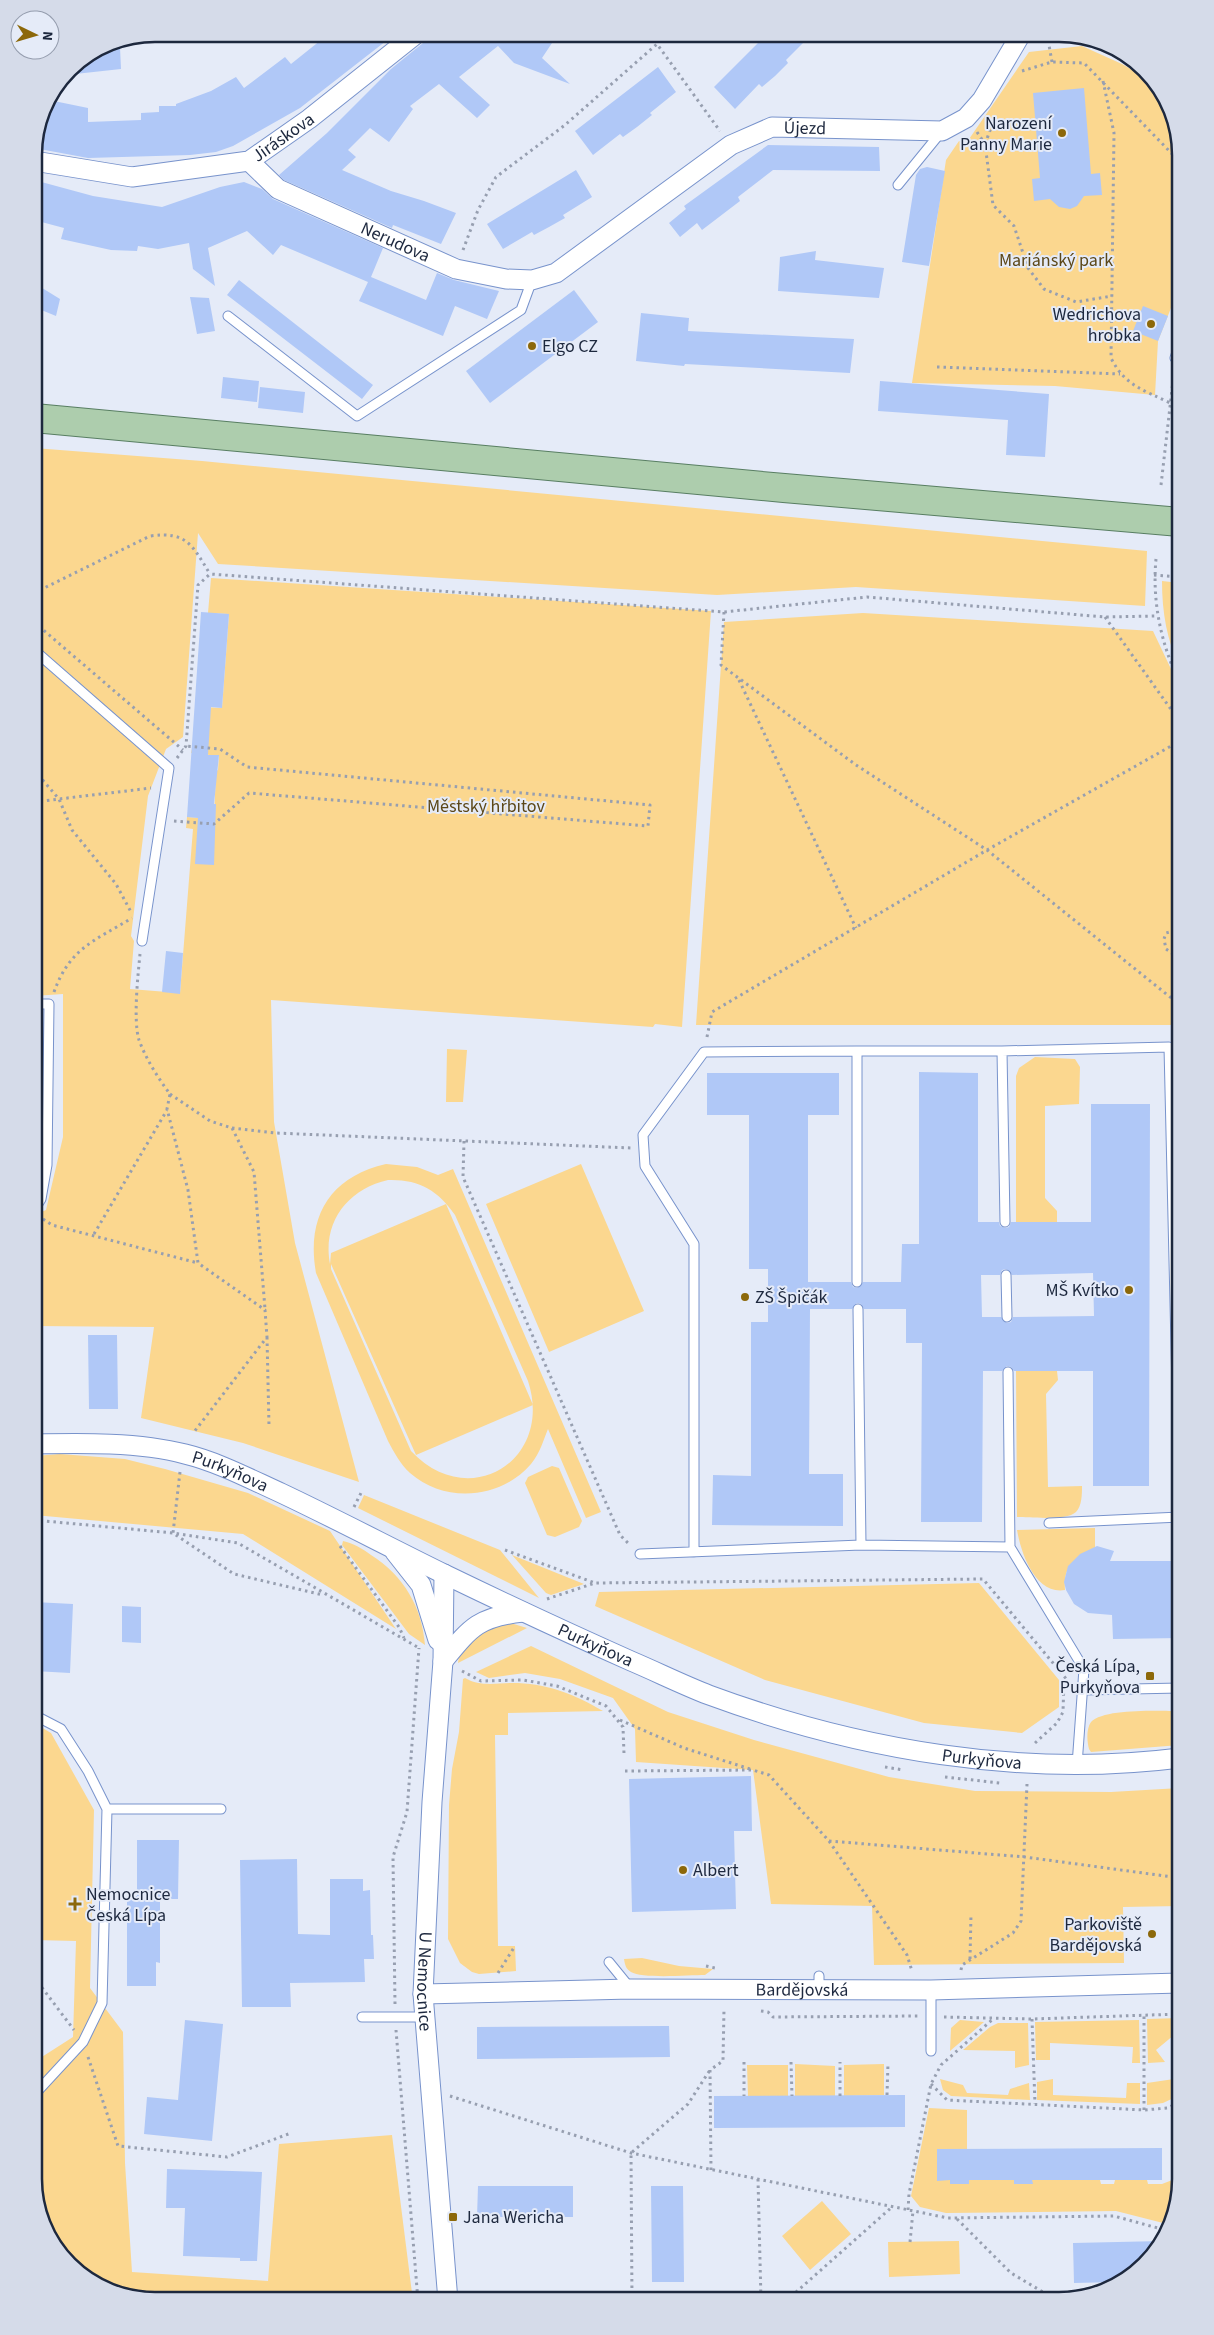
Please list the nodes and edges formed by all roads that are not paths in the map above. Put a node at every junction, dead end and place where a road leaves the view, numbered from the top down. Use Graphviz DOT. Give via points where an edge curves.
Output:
graph roads {
  1 [pos="406,42"];
  2 [pos="1017,43"];
  3 [pos="942,131"];
  4 [pos="249,161"];
  5 [pos="43,162"];
  6 [pos="898,185"];
  7 [pos="556,273"];
  8 [pos="532,280"];
  9 [pos="228,316"];
  10 [pos="43,419"];
  11 [pos="1172,521"];
  12 [pos="43,658"];
  13 [pos="142,942"];
  14 [pos="43,1004"];
  15 [pos="857,1051"];
  16 [pos="1002,1051"];
  17 [pos="1172,1175"];
  18 [pos="43,1188"];
  19 [pos="1005,1222"];
  20 [pos="1006,1275"];
  21 [pos="858,1282"];
  22 [pos="858,1309"];
  23 [pos="1006,1317"];
  24 [pos="1008,1372"];
  25 [pos="43,1444"];
  26 [pos="1172,1517"];
  27 [pos="1049,1523"];
  28 [pos="861,1546"];
  29 [pos="1010,1547"];
  30 [pos="392,1548"];
  31 [pos="694,1552"];
  32 [pos="640,1554"];
  33 [pos="444,1574"];
  34 [pos="525,1612"];
  35 [pos="451,1665"];
  36 [pos="1172,1688"];
  37 [pos="1083,1690"];
  38 [pos="43,1720"];
  39 [pos="1172,1759"];
  40 [pos="1076,1765"];
  41 [pos="108,1809"];
  42 [pos="221,1809"];
  43 [pos="609,1962"];
  44 [pos="1172,1983"];
  45 [pos="631,1989"];
  46 [pos="931,1990"];
  47 [pos="422,1994"];
  48 [pos="362,2017"];
  49 [pos="424,2017"];
  50 [pos="931,2051"];
  51 [pos="43,2085"];
  52 [pos="447,2292"];
  1 -- 4 [label="street, Jiráskova" via="309,119"];
  2 -- 3 [label="street, Újezd" via="982,100 966,118"];
  3 -- 6 [label="lane"];
  3 -- 7 [label="street, Újezd" via="772,127 731,145"];
  4 -- 5 [label="street, Jiráskova" via="132,177"];
  4 -- 8 [label="street, Nerudova" via="278,189 456,268 506,279"];
  7 -- 8 [label="street, Nerudova"];
  8 -- 9 [label="lane" via="521,310 356,416"];
  10 -- 11 [label="main road"];
  12 -- 13 [label="lane" via="169,768"];
  14 -- 18 [label="lane" via="49,1004 47,1166"];
  15 -- 16 [label="lane"];
  15 -- 21 [label="lane"];
  15 -- 31 [label="lane" via="704,1052 643,1135 645,1166 694,1244"];
  16 -- 17 [label="lane" via="1169,1047"];
  16 -- 19 [label="lane"];
  20 -- 23 [label="lane"];
  22 -- 28 [label="lane"];
  24 -- 29 [label="lane"];
  25 -- 30 [label="street, Purkyňova" via="92,1443 186,1454 256,1481"];
  26 -- 27 [label="lane"];
  28 -- 29 [label="lane"];
  28 -- 31 [label="lane"];
  29 -- 37 [label="lane" via="1084,1669"];
  30 -- 33 [label="street, Purkyňova"];
  30 -- 35 [label="street, U Nemocnice" via="421,1586"];
  31 -- 32 [label="lane"];
  33 -- 34 [label="street, Purkyňova"];
  33 -- 35 [label="street, U Nemocnice"];
  34 -- 35 [label="street" via="497,1615 478,1623 463,1636"];
  34 -- 40 [label="street, Purkyňova" via="709,1695 838,1736 926,1753"];
  35 -- 47 [label="street, U Nemocnice" via="432,1802"];
  36 -- 37 [label="lane"];
  37 -- 40 [label="lane"];
  38 -- 41 [label="lane" via="61,1729"];
  39 -- 40 [label="street, Purkyňova"];
  41 -- 42 [label="lane"];
  41 -- 51 [label="lane" via="102,2003 83,2042"];
  43 -- 45 [label="lane"];
  44 -- 46 [label="street, Bardějovská"];
  45 -- 46 [label="street, Bardějovská" via="819,1983"];
  45 -- 47 [label="street, Bardějovská"];
  46 -- 50 [label="lane"];
  47 -- 49 [label="street, U Nemocnice"];
  48 -- 49 [label="lane"];
  49 -- 52 [label="street, U Nemocnice"];
}
